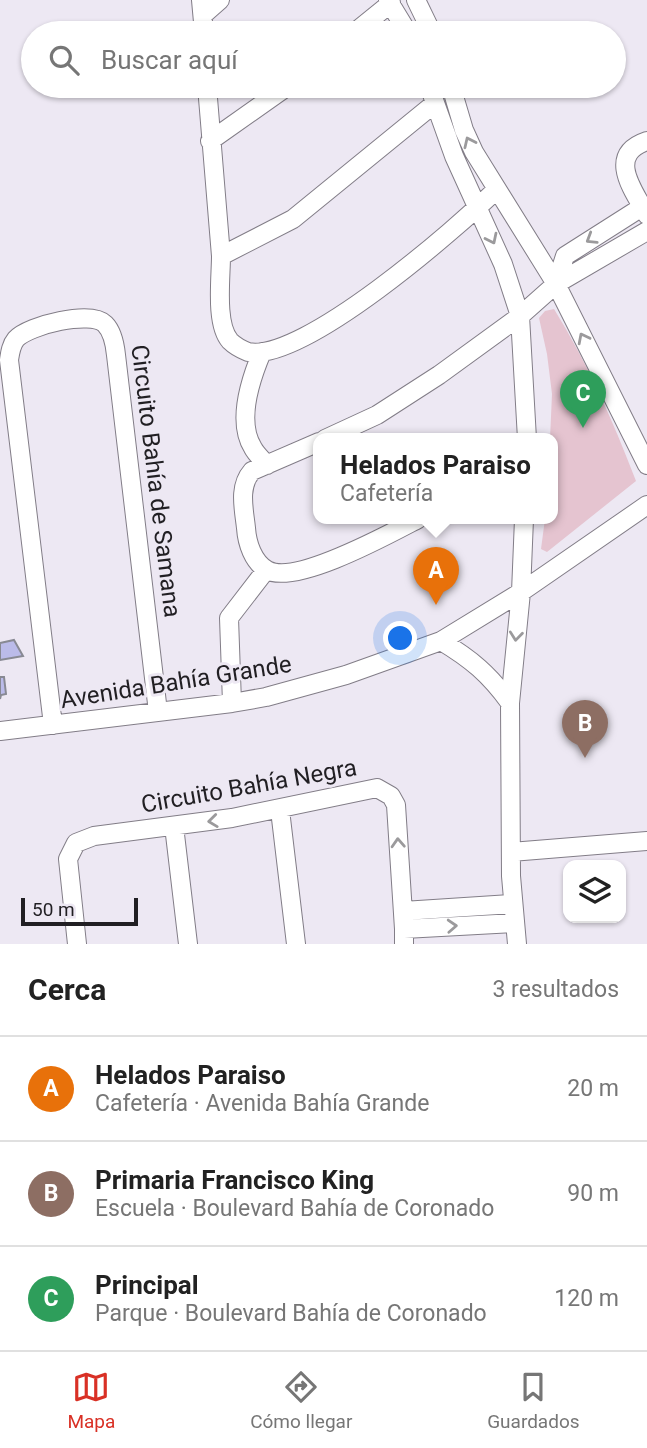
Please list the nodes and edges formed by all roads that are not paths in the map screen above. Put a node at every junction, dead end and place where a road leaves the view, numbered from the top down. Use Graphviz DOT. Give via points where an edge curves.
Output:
graph roads {
  1 [pos="220,0"];
  2 [pos="416,0"];
  3 [pos="390,2"];
  4 [pos="202,7"];
  5 [pos="368,21"];
  6 [pos="401,21"];
  7 [pos="426,21"];
  8 [pos="207,98"];
  9 [pos="271,98"];
  10 [pos="432,98"];
  11 [pos="455,98"];
  12 [pos="434,104"];
  13 [pos="210,141"];
  14 [pos="647,141"];
  15 [pos="497,189"];
  16 [pos="477,208"];
  17 [pos="645,211"];
  18 [pos="647,231"];
  19 [pos="221,256"];
  20 [pos="556,284"];
  21 [pos="520,316"];
  22 [pos="262,352"];
  23 [pos="338,433"];
  24 [pos="527,433"];
  25 [pos="313,445"];
  26 [pos="267,465"];
  27 [pos="647,465"];
  28 [pos="647,505"];
  29 [pos="408,524"];
  30 [pos="524,524"];
  31 [pos="266,570"];
  32 [pos="521,592"];
  33 [pos="442,641"];
  34 [pos="233,702"];
  35 [pos="510,702"];
  36 [pos="158,712"];
  37 [pos="53,725"];
  38 [pos="0,731"];
  39 [pos="280,810"];
  40 [pos="174,826"];
  41 [pos="647,841"];
  42 [pos="511,852"];
  43 [pos="512,904"];
  44 [pos="515,923"];
  45 [pos="404,928"];
  46 [pos="77,944"];
  47 [pos="188,944"];
  48 [pos="296,944"];
  49 [pos="517,944"];
  1 -- 4 [label="street"];
  2 -- 7 [label="street"];
  3 -- 5 [label="street"];
  3 -- 6 [label="street"];
  8 -- 13 [label="street"];
  9 -- 13 [label="street"];
  10 -- 12 [label="street"];
  15 -- 11 [label="street, one-way" via="474,152"];
  12 -- 16 [label="street"];
  12 -- 19 [label="street" via="293,219"];
  13 -- 19 [label="street"];
  14 -- 17 [label="street" via="634,146 624,170"];
  15 -- 16 [label="street"];
  15 -- 20 [label="street"];
  16 -- 21 [label="street, one-way"];
  16 -- 22 [label="street" via="377,290 318,330"];
  17 -- 20 [label="street, one-way" via="565,256"];
  18 -- 20 [label="street"];
  19 -- 22 [label="street" via="225,334 247,352"];
  20 -- 21 [label="street"];
  27 -- 20 [label="street, one-way"];
  21 -- 23 [label="street" via="377,415"];
  21 -- 24 [label="street"];
  22 -- 26 [label="street" via="245,414 251,446"];
  25 -- 26 [label="street"];
  26 -- 31 [label="street" via="252,471 243,489 247,541"];
  28 -- 32 [label="street, Avenida Bahía Grande"];
  29 -- 31 [label="street" via="298,572"];
  30 -- 32 [label="street"];
  31 -- 34 [label="street" via="229,618"];
  32 -- 33 [label="street, Avenida Bahía Grande"];
  32 -- 35 [label="street, one-way"];
  33 -- 34 [label="street, Avenida Bahía Grande" via="346,675"];
  33 -- 35 [label="street" via="491,677"];
  34 -- 36 [label="street, Avenida Bahía Grande"];
  35 -- 42 [label="street"];
  36 -- 37 [label="street, Avenida Bahía Grande"];
  36 -- 37 [label="street, Circuito Bahía de Samana" via="117,355 110,330 91,317 25,332 13,345 9,360"];
  37 -- 38 [label="street, Avenida Bahía Grande"];
  39 -- 40 [label="street, Circuito Bahía Negra, one-way"];
  45 -- 39 [label="street, Circuito Bahía Negra, one-way" via="396,805 387,793 377,788"];
  39 -- 48 [label="street"];
  40 -- 46 [label="street, Circuito Bahía Negra" via="94,836 71,848 68,859"];
  40 -- 47 [label="street"];
  41 -- 42 [label="street"];
  42 -- 43 [label="street"];
  43 -- 44 [label="street"];
  43 -- 45 [label="street"];
  45 -- 44 [label="street, one-way"];
  44 -- 49 [label="street"];
}
